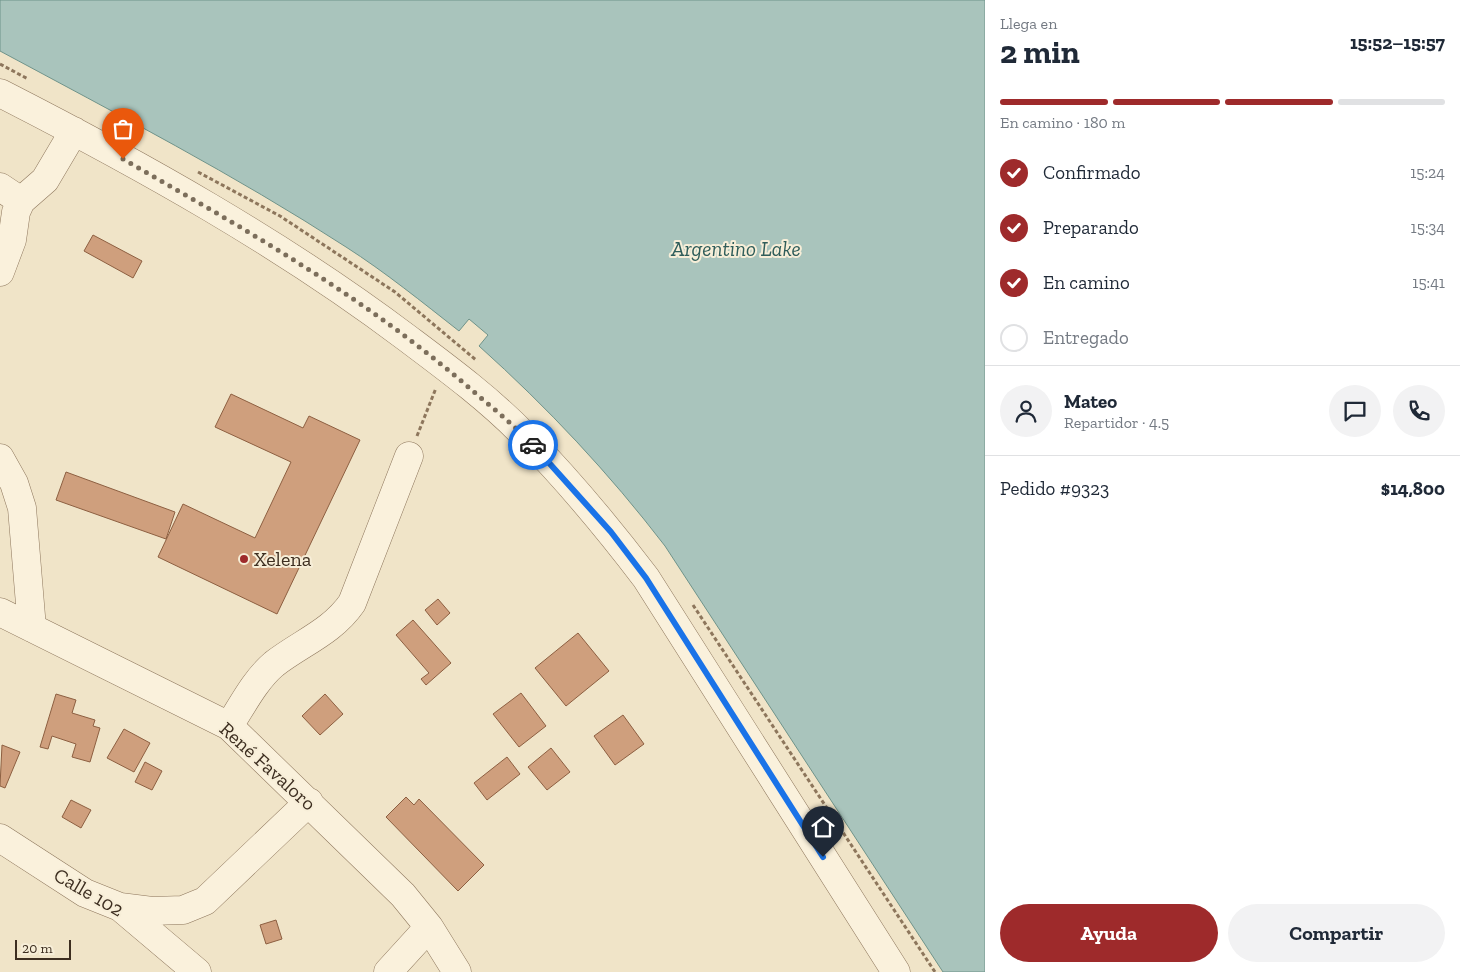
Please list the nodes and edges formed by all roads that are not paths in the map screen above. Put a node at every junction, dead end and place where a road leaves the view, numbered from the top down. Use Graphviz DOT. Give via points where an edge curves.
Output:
graph roads {
  1 [pos="0,93"];
  2 [pos="74,131"];
  3 [pos="10,194"];
  4 [pos="0,272"];
  5 [pos="409,456"];
  6 [pos="0,458"];
  7 [pos="0,612"];
  8 [pos="32,628"];
  9 [pos="229,726"];
  10 [pos="309,802"];
  11 [pos="0,838"];
  12 [pos="120,907"];
  13 [pos="429,927"];
  14 [pos="197,972"];
  15 [pos="388,972"];
  16 [pos="457,972"];
  17 [pos="896,972"];
  1 -- 2 [label="street"];
  2 -- 3 [label="street" via="45,180"];
  2 -- 17 [label="street" via="314,272 445,366 523,434 611,532 646,578"];
  3 -- 4 [label="street" via="16,212 9,249"];
  5 -- 9 [label="street" via="352,603 336,624 273,665"];
  6 -- 8 [label="street" via="14,482 22,508"];
  7 -- 8 [label="street, René Favaloro"];
  8 -- 9 [label="street, René Favaloro"];
  9 -- 10 [label="street, René Favaloro"];
  10 -- 12 [label="street" via="205,901 183,910"];
  10 -- 13 [label="street, René Favaloro" via="403,895"];
  11 -- 12 [label="street, Calle 102" via="85,893"];
  12 -- 14 [label="street, Calle 102"];
  13 -- 15 [label="street"];
  13 -- 16 [label="street, René Favaloro"];
}
